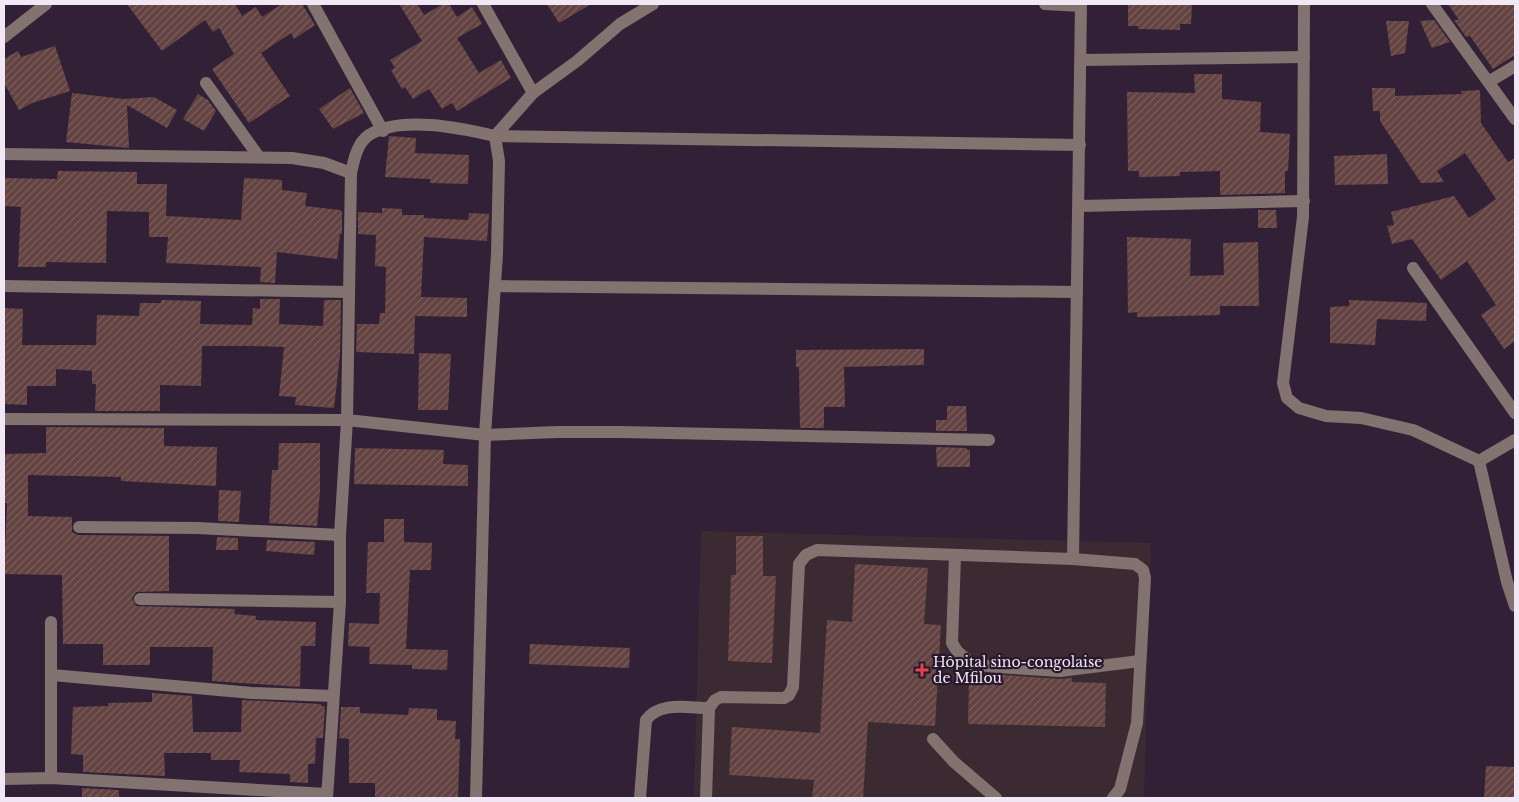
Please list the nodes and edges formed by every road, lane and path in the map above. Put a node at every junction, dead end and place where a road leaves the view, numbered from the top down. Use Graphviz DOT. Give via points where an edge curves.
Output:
graph roads {
  1 [pos="46,4"];
  2 [pos="313,4"];
  3 [pos="482,4"];
  4 [pos="653,4"];
  5 [pos="1045,4"];
  6 [pos="1304,4"];
  7 [pos="1432,4"];
  8 [pos="1081,5"];
  9 [pos="4,37"];
  10 [pos="1304,57"];
  11 [pos="1081,60"];
  12 [pos="1515,66"];
  13 [pos="1490,81"];
  14 [pos="206,83"];
  15 [pos="533,93"];
  16 [pos="1515,119"];
  17 [pos="383,131"];
  18 [pos="495,136"];
  19 [pos="1080,145"];
  20 [pos="4,154"];
  21 [pos="259,158"];
  22 [pos="351,172"];
  23 [pos="1304,202"];
  24 [pos="1079,206"];
  25 [pos="1414,268"];
  26 [pos="4,286"];
  27 [pos="495,286"];
  28 [pos="349,292"];
  29 [pos="1077,292"];
  30 [pos="1515,412"];
  31 [pos="4,419"];
  32 [pos="347,420"];
  33 [pos="485,435"];
  34 [pos="989,440"];
  35 [pos="1515,440"];
  36 [pos="1479,461"];
  37 [pos="78,527"];
  38 [pos="340,535"];
  39 [pos="955,556"];
  40 [pos="1073,559"];
  41 [pos="140,599"];
  42 [pos="340,602"];
  43 [pos="1515,606"];
  44 [pos="51,622"];
  45 [pos="1140,661"];
  46 [pos="52,675"];
  47 [pos="333,696"];
  48 [pos="709,708"];
  49 [pos="933,739"];
  50 [pos="51,778"];
  51 [pos="4,780"];
  52 [pos="327,796"];
  53 [pos="476,798"];
  54 [pos="640,798"];
  55 [pos="706,798"];
  56 [pos="996,798"];
  57 [pos="1113,798"];
  1 -- 9 [label="street"];
  2 -- 17 [label="street"];
  3 -- 15 [label="street"];
  4 -- 15 [label="street" via="620,24"];
  5 -- 8 [label="street"];
  6 -- 10 [label="street"];
  7 -- 13 [label="street"];
  8 -- 11 [label="street"];
  10 -- 11 [label="street"];
  10 -- 23 [label="street"];
  11 -- 19 [label="street"];
  12 -- 13 [label="street"];
  13 -- 16 [label="street"];
  14 -- 21 [label="street"];
  15 -- 18 [label="street"];
  17 -- 18 [label="street" via="400,126 446,125"];
  17 -- 22 [label="street" via="368,135 358,149"];
  18 -- 19 [label="street"];
  18 -- 27 [label="street" via="499,162"];
  19 -- 24 [label="street"];
  20 -- 21 [label="street"];
  21 -- 22 [label="street" via="308,161"];
  22 -- 28 [label="street"];
  23 -- 24 [label="street"];
  23 -- 36 [label="street" via="1283,383 1287,398 1299,408 1326,416 1361,418 1414,430"];
  24 -- 29 [label="street"];
  25 -- 30 [label="street"];
  26 -- 28 [label="street"];
  27 -- 29 [label="street"];
  27 -- 33 [label="street"];
  28 -- 32 [label="street"];
  29 -- 40 [label="street"];
  31 -- 32 [label="street"];
  32 -- 33 [label="street"];
  32 -- 38 [label="street"];
  33 -- 34 [label="street" via="557,432"];
  33 -- 53 [label="street"];
  35 -- 36 [label="street"];
  36 -- 43 [label="street"];
  37 -- 38 [label="street" via="197,528"];
  38 -- 42 [label="street"];
  39 -- 40 [label="street"];
  39 -- 45 [label="street" via="950,633 957,651 972,664 1060,671"];
  39 -- 48 [label="street" via="817,550 806,555 799,564 795,666 789,695 784,698 721,697"];
  40 -- 45 [label="street" via="1135,564 1143,570"];
  41 -- 42 [label="street"];
  42 -- 47 [label="street"];
  44 -- 46 [label="street"];
  45 -- 57 [label="street" via="1137,723 1120,789"];
  46 -- 47 [label="street" via="252,693"];
  46 -- 50 [label="street"];
  47 -- 52 [label="street"];
  48 -- 54 [label="street" via="662,708 652,712 646,720"];
  48 -- 55 [label="street"];
  49 -- 56 [label="street"];
  50 -- 51 [label="street"];
  50 -- 52 [label="street"];
}
